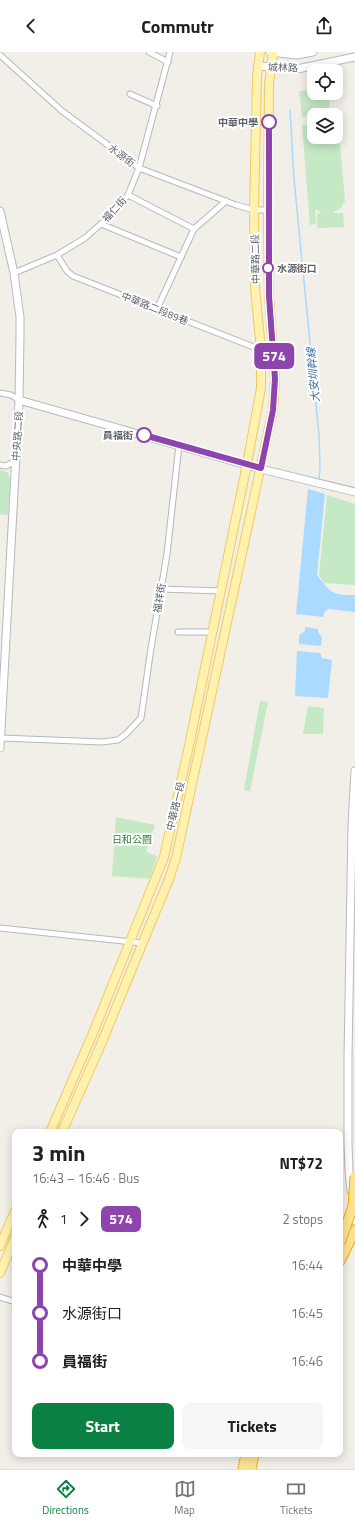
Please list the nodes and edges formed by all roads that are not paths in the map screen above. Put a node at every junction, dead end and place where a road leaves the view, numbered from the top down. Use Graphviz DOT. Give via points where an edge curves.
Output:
graph roads {
  1 [pos="149,52"];
  2 [pos="170,52"];
  3 [pos="260,52"];
  4 [pos="272,52"];
  5 [pos="313,52"];
  6 [pos="0,55"];
  7 [pos="355,57"];
  8 [pos="168,62"];
  9 [pos="258,66"];
  10 [pos="271,67"];
  11 [pos="130,94"];
  12 [pos="157,106"];
  13 [pos="139,168"];
  14 [pos="128,195"];
  15 [pos="226,201"];
  16 [pos="254,210"];
  17 [pos="268,210"];
  18 [pos="0,211"];
  19 [pos="101,224"];
  20 [pos="194,229"];
  21 [pos="57,255"];
  22 [pos="181,257"];
  23 [pos="14,273"];
  24 [pos="157,309"];
  25 [pos="261,350"];
  26 [pos="0,393"];
  27 [pos="19,400"];
  28 [pos="179,445"];
  29 [pos="15,461"];
  30 [pos="248,464"];
  31 [pos="0,465"];
  32 [pos="261,468"];
  33 [pos="355,492"];
  34 [pos="161,589"];
  35 [pos="222,590"];
  36 [pos="178,632"];
  37 [pos="213,632"];
  38 [pos="0,737"];
  39 [pos="0,748"];
  40 [pos="355,771"];
  41 [pos="353,919"];
  42 [pos="0,928"];
  43 [pos="130,942"];
  44 [pos="142,943"];
  45 [pos="51,1129"];
  46 [pos="63,1129"];
  47 [pos="355,1176"];
  48 [pos="12,1218"];
  49 [pos="355,1221"];
  50 [pos="355,1230"];
  51 [pos="343,1235"];
  52 [pos="12,1245"];
  53 [pos="0,1246"];
  54 [pos="343,1255"];
  55 [pos="0,1273"];
  56 [pos="0,1297"];
  57 [pos="12,1301"];
  58 [pos="245,1457"];
  59 [pos="253,1457"];
  60 [pos="243,1469"];
  61 [pos="251,1469"];
  1 -- 8 [label="street"];
  2 -- 8 [label="street, 福仁街"];
  3 -- 9 [label="main road, 中華路二段"];
  4 -- 5 [label="street, 城林路" via="296,56"];
  4 -- 10 [label="main road, 中華路二段"];
  6 -- 13 [label="street, 水源街" via="62,111"];
  7 -- 10 [label="street, 城林路" via="297,69"];
  8 -- 12 [label="street, 福仁街"];
  9 -- 10 [label="street, 城林路"];
  9 -- 16 [label="main road, 中華路二段"];
  10 -- 17 [label="main road, 中華路二段"];
  11 -- 12 [label="street"];
  12 -- 13 [label="street, 福仁街"];
  13 -- 14 [label="street, 福仁街"];
  13 -- 15 [label="street, 水源街"];
  14 -- 19 [label="street, 福仁街"];
  14 -- 20 [label="street"];
  15 -- 16 [label="street, 水源街"];
  15 -- 20 [label="street"];
  16 -- 17 [label="street, 水源街"];
  16 -- 25 [label="main road, 中華路二段" via="255,288"];
  17 -- 32 [label="main road, 中華路二段" via="269,296 275,379 273,410"];
  18 -- 23 [label="street, 中央路二段"];
  19 -- 21 [label="street, 福仁街" via="85,238"];
  19 -- 22 [label="street"];
  20 -- 22 [label="street"];
  21 -- 23 [label="street, 福仁街"];
  21 -- 24 [label="street, 中華路二段89巷" via="73,276"];
  22 -- 24 [label="street"];
  23 -- 27 [label="street, 中央路二段" via="20,324"];
  24 -- 25 [label="street, 中華路二段89巷"];
  25 -- 30 [label="main road, 中華路二段" via="261,388"];
  26 -- 27 [label="street"];
  27 -- 28 [label="street"];
  27 -- 29 [label="street, 中央路二段"];
  28 -- 30 [label="street"];
  28 -- 34 [label="street, 福祥街"];
  29 -- 31 [label="street" via="6,466"];
  29 -- 38 [label="street, 中央路二段"];
  30 -- 32 [label="street"];
  30 -- 35 [label="main road, 中華路一段"];
  32 -- 33 [label="street"];
  32 -- 44 [label="main road, 中華路一段" via="176,858"];
  34 -- 35 [label="street"];
  34 -- 38 [label="street, 福祥街" via="141,718 126,734 118,740 102,742"];
  35 -- 37 [label="main road, 中華路一段"];
  36 -- 37 [label="street"];
  37 -- 43 [label="main road, 中華路一段" via="164,857"];
  38 -- 39 [label="street, 中央路二段"];
  40 -- 41 [label="street" via="352,818"];
  41 -- 49 [label="street" via="348,1143"];
  42 -- 43 [label="street"];
  43 -- 44 [label="street"];
  43 -- 45 [label="main road, 中華路一段"];
  44 -- 46 [label="main road, 中華路一段"];
  47 -- 51 [label="highway, bridge" via="353,1206"];
  48 -- 53 [label="main road"];
  50 -- 54 [label="highway"];
  52 -- 55 [label="main road"];
  56 -- 57 [label="street"];
  58 -- 60 [label="highway"];
  59 -- 61 [label="highway"];
}
